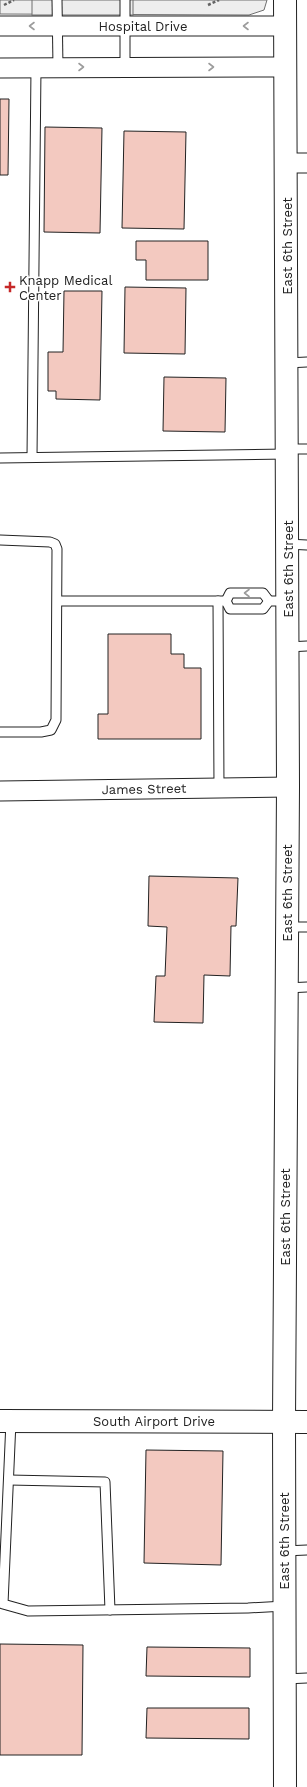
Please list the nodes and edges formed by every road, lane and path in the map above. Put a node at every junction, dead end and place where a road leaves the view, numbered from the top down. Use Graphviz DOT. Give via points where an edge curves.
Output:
graph roads {
  1 [pos="14,0"];
  2 [pos="57,0"];
  3 [pos="125,0"];
  4 [pos="285,0"];
  5 [pos="0,6"];
  6 [pos="0,26"];
  7 [pos="58,26"];
  8 [pos="125,26"];
  9 [pos="285,26"];
  10 [pos="58,67"];
  11 [pos="285,67"];
  12 [pos="0,68"];
  13 [pos="36,68"];
  14 [pos="125,68"];
  15 [pos="297,163"];
  16 [pos="297,363"];
  17 [pos="294,451"];
  18 [pos="32,457"];
  19 [pos="0,458"];
  20 [pos="0,540"];
  21 [pos="297,545"];
  22 [pos="222,601"];
  23 [pos="278,601"];
  24 [pos="58,602"];
  25 [pos="297,647"];
  26 [pos="0,732"];
  27 [pos="288,787"];
  28 [pos="219,788"];
  29 [pos="0,791"];
  30 [pos="297,927"];
  31 [pos="297,988"];
  32 [pos="5,1421"];
  33 [pos="284,1422"];
  34 [pos="307,1422"];
  35 [pos="9,1480"];
  36 [pos="307,1550"];
  37 [pos="284,1551"];
  38 [pos="285,1606"];
  39 [pos="110,1610"];
  40 [pos="307,1678"];
  41 [pos="285,1679"];
  42 [pos="285,1787"];
  1 -- 5 [label="path"];
  2 -- 7 [label="lane"];
  3 -- 8 [label="lane"];
  4 -- 9 [label="street, East 6th Street"];
  7 -- 6 [label="street, Hospital Drive, one-way"];
  7 -- 8 [label="street, Hospital Drive"];
  7 -- 10 [label="lane"];
  9 -- 8 [label="street, Hospital Drive, one-way"];
  8 -- 14 [label="lane"];
  9 -- 11 [label="street, East 6th Street"];
  10 -- 13 [label="street"];
  10 -- 14 [label="street, one-way"];
  14 -- 11 [label="street, one-way"];
  11 -- 15 [label="street, East 6th Street"];
  12 -- 13 [label="street"];
  13 -- 18 [label="lane"];
  15 -- 16 [label="street, East 6th Street"];
  16 -- 17 [label="street, East 6th Street"];
  17 -- 18 [label="lane"];
  17 -- 21 [label="street, East 6th Street"];
  18 -- 19 [label="lane"];
  20 -- 24 [label="lane" via="56,544"];
  21 -- 23 [label="street, East 6th Street"];
  22 -- 23 [label="lane" via="230,608 263,609"];
  23 -- 22 [label="lane, one-way" via="263,593 230,593"];
  22 -- 24 [label="lane"];
  22 -- 28 [label="lane"];
  23 -- 25 [label="street, East 6th Street"];
  24 -- 26 [label="lane" via="56,720 51,730"];
  25 -- 27 [label="street, East 6th Street"];
  27 -- 28 [label="street, James Street"];
  27 -- 30 [label="street, East 6th Street"];
  28 -- 29 [label="street, James Street"];
  30 -- 31 [label="street, East 6th Street"];
  31 -- 33 [label="street, East 6th Street"];
  32 -- 33 [label="street, South Airport Drive"];
  32 -- 35 [label="lane"];
  33 -- 34 [label="street, South Airport Drive"];
  33 -- 37 [label="street, East 6th Street"];
  35 -- 39 [label="lane" via="105,1482"];
  35 -- 39 [label="lane" via="4,1604 28,1611"];
  36 -- 37 [label="lane"];
  37 -- 38 [label="street, East 6th Street"];
  38 -- 39 [label="lane"];
  38 -- 41 [label="street, East 6th Street"];
  40 -- 41 [label="lane"];
  41 -- 42 [label="street, East 6th Street"];
}
